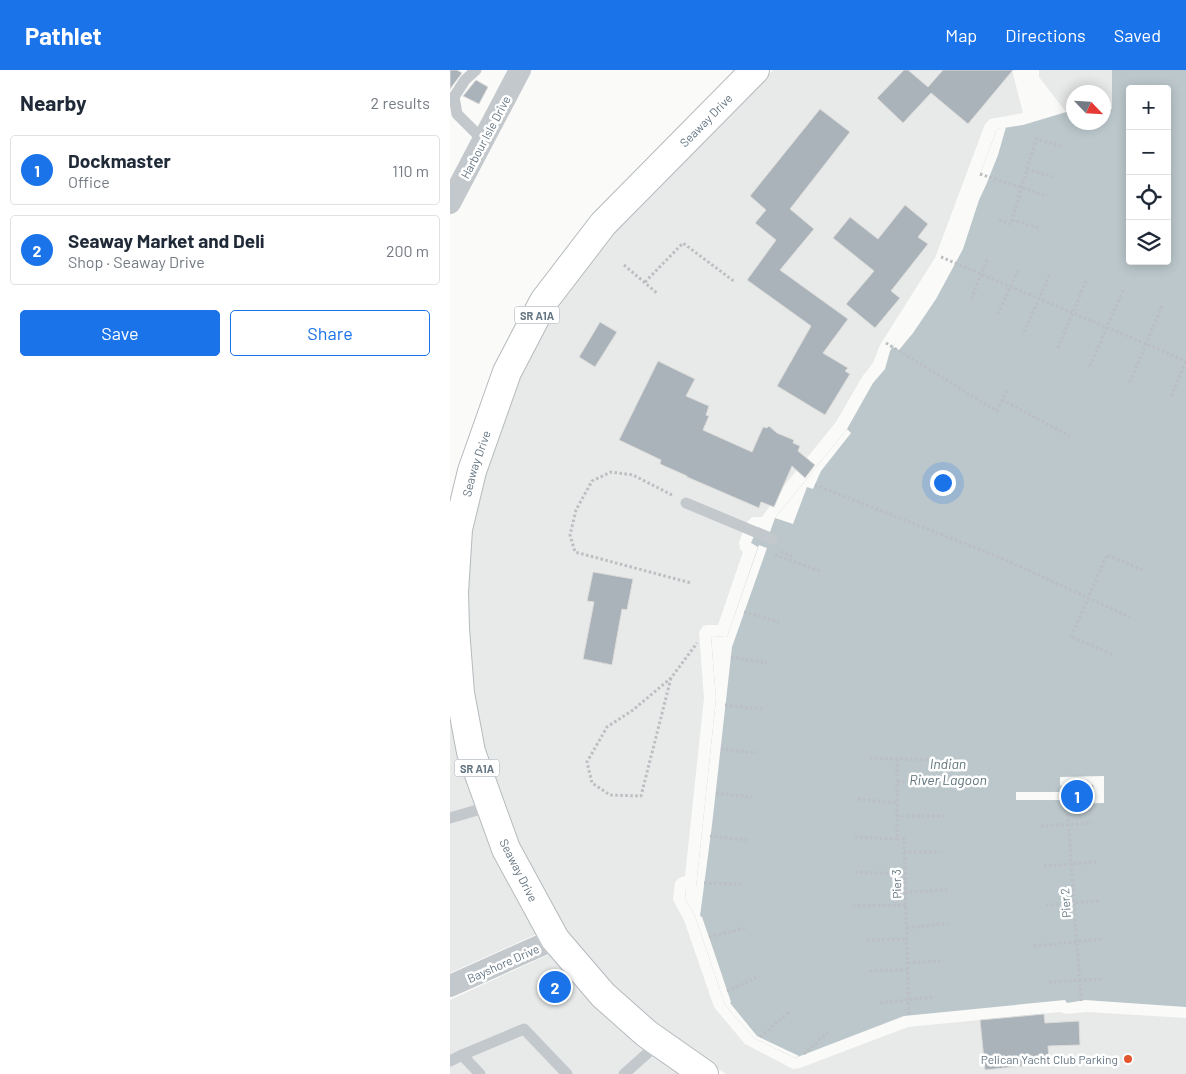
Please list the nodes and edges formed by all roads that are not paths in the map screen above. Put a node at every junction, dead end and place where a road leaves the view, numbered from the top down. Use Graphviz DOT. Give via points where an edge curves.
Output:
graph roads {
  1 [pos="476,70"];
  2 [pos="520,70"];
  3 [pos="755,70"];
  4 [pos="484,140"];
  5 [pos="450,204"];
  6 [pos="686,503"];
  7 [pos="772,539"];
  8 [pos="491,806"];
  9 [pos="450,818"];
  10 [pos="555,939"];
  11 [pos="450,986"];
  12 [pos="659,1043"];
  13 [pos="462,1055"];
  14 [pos="450,1061"];
  15 [pos="698,1072"];
  16 [pos="480,1074"];
  17 [pos="567,1074"];
  18 [pos="624,1074"];
  1 -- 4 [label="lane" via="454,97 457,114"];
  2 -- 4 [label="street, Harbour Isle Drive"];
  3 -- 8 [label="main road, Seaway Drive / SR A1A" via="603,224 544,301 507,372 472,471 458,529 454,592 462,729"];
  4 -- 5 [label="street, Harbour Isle Drive"];
  6 -- 7 [label="lane"];
  8 -- 9 [label="lane"];
  8 -- 10 [label="main road, Seaway Drive / SR A1A" via="506,849"];
  10 -- 11 [label="street, Bayshore Drive"];
  10 -- 12 [label="main road, Seaway Drive / SR A1A" via="603,995"];
  12 -- 15 [label="main road, Seaway Drive / SR A1A"];
  12 -- 18 [label="lane"];
  13 -- 14 [label="lane"];
  13 -- 16 [label="lane"];
  13 -- 17 [label="lane" via="524,1029"];
}
